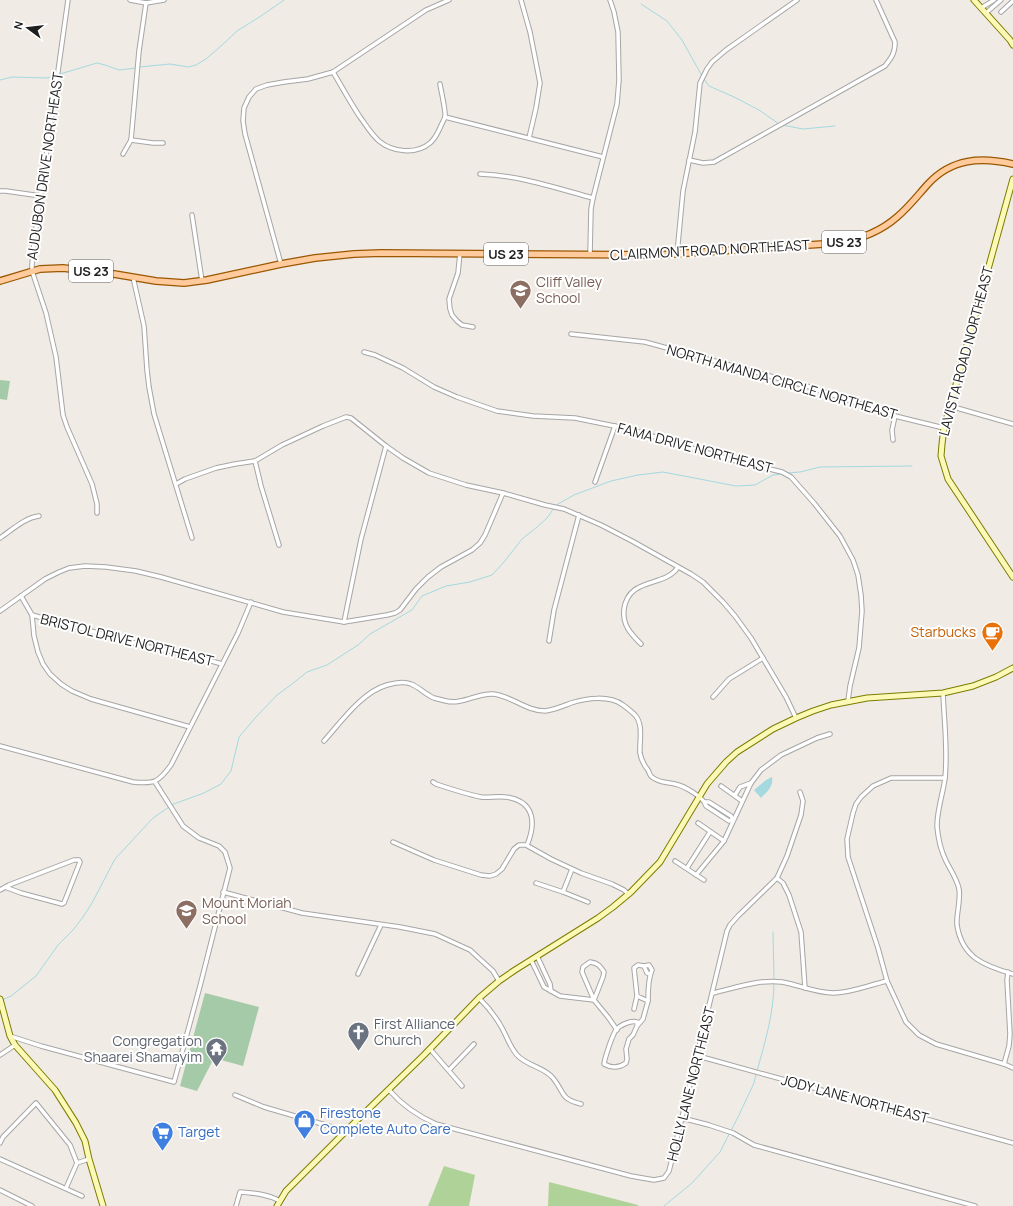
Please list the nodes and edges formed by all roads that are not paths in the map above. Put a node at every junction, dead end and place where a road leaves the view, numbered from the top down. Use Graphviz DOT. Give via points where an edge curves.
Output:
graph roads {
  1 [pos="68,0"];
  2 [pos="130,0"];
  3 [pos="164,0"];
  4 [pos="449,0"];
  5 [pos="521,0"];
  6 [pos="610,0"];
  7 [pos="797,0"];
  8 [pos="876,0"];
  9 [pos="974,0"];
  10 [pos="994,0"];
  11 [pos="1000,0"];
  12 [pos="1013,0"];
  13 [pos="987,1"];
  14 [pos="146,3"];
  15 [pos="993,7"];
  16 [pos="981,8"];
  17 [pos="1001,12"];
  18 [pos="986,13"];
  19 [pos="1012,43"];
  20 [pos="333,72"];
  21 [pos="440,84"];
  22 [pos="445,117"];
  23 [pos="529,138"];
  24 [pos="131,140"];
  25 [pos="164,143"];
  26 [pos="123,154"];
  27 [pos="603,157"];
  28 [pos="689,160"];
  29 [pos="1013,164"];
  30 [pos="480,174"];
  31 [pos="1013,179"];
  32 [pos="0,191"];
  33 [pos="41,196"];
  34 [pos="593,198"];
  35 [pos="192,215"];
  36 [pos="460,254"];
  37 [pos="590,254"];
  38 [pos="677,254"];
  39 [pos="281,264"];
  40 [pos="32,271"];
  41 [pos="133,277"];
  42 [pos="0,281"];
  43 [pos="202,281"];
  44 [pos="473,327"];
  45 [pos="571,334"];
  46 [pos="364,352"];
  47 [pos="950,406"];
  48 [pos="895,416"];
  49 [pos="1013,424"];
  50 [pos="614,426"];
  51 [pos="944,428"];
  52 [pos="893,440"];
  53 [pos="386,446"];
  54 [pos="255,461"];
  55 [pos="595,482"];
  56 [pos="176,484"];
  57 [pos="503,493"];
  58 [pos="97,514"];
  59 [pos="579,515"];
  60 [pos="39,516"];
  61 [pos="0,538"];
  62 [pos="192,538"];
  63 [pos="279,546"];
  64 [pos="678,567"];
  65 [pos="1013,577"];
  66 [pos="21,596"];
  67 [pos="251,602"];
  68 [pos="0,611"];
  69 [pos="32,615"];
  70 [pos="344,622"];
  71 [pos="548,641"];
  72 [pos="641,644"];
  73 [pos="763,658"];
  74 [pos="222,664"];
  75 [pos="1013,668"];
  76 [pos="942,693"];
  77 [pos="713,697"];
  78 [pos="848,701"];
  79 [pos="796,718"];
  80 [pos="190,727"];
  81 [pos="830,734"];
  82 [pos="324,740"];
  83 [pos="0,746"];
  84 [pos="945,778"];
  85 [pos="155,782"];
  86 [pos="433,782"];
  87 [pos="751,783"];
  88 [pos="721,786"];
  89 [pos="800,792"];
  90 [pos="734,795"];
  91 [pos="700,796"];
  92 [pos="742,801"];
  93 [pos="705,802"];
  94 [pos="720,809"];
  95 [pos="717,813"];
  96 [pos="733,820"];
  97 [pos="698,823"];
  98 [pos="710,832"];
  99 [pos="724,841"];
  100 [pos="393,842"];
  101 [pos="527,845"];
  102 [pos="675,861"];
  103 [pos="687,868"];
  104 [pos="572,869"];
  105 [pos="696,875"];
  106 [pos="777,878"];
  107 [pos="704,880"];
  108 [pos="536,882"];
  109 [pos="5,887"];
  110 [pos="0,890"];
  111 [pos="224,892"];
  112 [pos="563,892"];
  113 [pos="628,894"];
  114 [pos="588,902"];
  115 [pos="380,925"];
  116 [pos="537,956"];
  117 [pos="530,960"];
  118 [pos="1008,972"];
  119 [pos="358,974"];
  120 [pos="1013,974"];
  121 [pos="499,981"];
  122 [pos="887,981"];
  123 [pos="805,988"];
  124 [pos="551,991"];
  125 [pos="713,993"];
  126 [pos="637,996"];
  127 [pos="479,998"];
  128 [pos="0,999"];
  129 [pos="594,1000"];
  130 [pos="648,1001"];
  131 [pos="634,1009"];
  132 [pos="637,1026"];
  133 [pos="617,1030"];
  134 [pos="10,1036"];
  135 [pos="474,1044"];
  136 [pos="15,1045"];
  137 [pos="430,1049"];
  138 [pos="0,1055"];
  139 [pos="698,1056"];
  140 [pos="1004,1064"];
  141 [pos="1013,1068"];
  142 [pos="448,1070"];
  143 [pos="462,1086"];
  144 [pos="389,1090"];
  145 [pos="235,1094"];
  146 [pos="581,1104"];
  147 [pos="682,1118"];
  148 [pos="346,1131"];
  149 [pos="1013,1142"];
  150 [pos="0,1143"];
  151 [pos="0,1159"];
  152 [pos="89,1159"];
  153 [pos="78,1163"];
  154 [pos="67,1186"];
  155 [pos="0,1190"];
  156 [pos="82,1196"];
  157 [pos="280,1201"];
  158 [pos="29,1205"];
  159 [pos="103,1206"];
  160 [pos="236,1206"];
  161 [pos="277,1206"];
  162 [pos="975,1206"];
  1 -- 33 [label="street, AUDUBON DRIVE NORTHEAST"];
  2 -- 14 [label="street"];
  3 -- 14 [label="street"];
  4 -- 20 [label="street" via="426,10"];
  5 -- 23 [label="street" via="540,83"];
  6 -- 27 [label="street" via="618,32 619,80 617,104"];
  7 -- 28 [label="street" via="726,50 707,69 700,83"];
  8 -- 28 [label="street" via="895,42 892,57 885,66 714,162"];
  9 -- 16 [label="main road"];
  10 -- 13 [label="street"];
  11 -- 15 [label="street"];
  12 -- 17 [label="street"];
  13 -- 15 [label="street"];
  13 -- 16 [label="street"];
  14 -- 24 [label="street"];
  15 -- 18 [label="street"];
  16 -- 18 [label="main road"];
  18 -- 19 [label="main road"];
  20 -- 22 [label="street" via="370,131 386,146 406,151 430,144"];
  20 -- 39 [label="street" via="308,80 284,82 256,89 244,108 245,134"];
  21 -- 22 [label="street"];
  22 -- 23 [label="street"];
  23 -- 27 [label="street"];
  24 -- 25 [label="street"];
  24 -- 26 [label="street"];
  27 -- 34 [label="street"];
  28 -- 38 [label="street" via="683,191"];
  29 -- 38 [label="main road, CLAIRMONT ROAD NORTHEAST / US 23" via="983,160 967,161 950,167 936,176 890,223 855,240"];
  30 -- 34 [label="street" via="540,183"];
  31 -- 47 [label="main road, LAVISTA ROAD NORTHEAST"];
  32 -- 33 [label="street"];
  33 -- 40 [label="street, AUDUBON DRIVE NORTHEAST"];
  34 -- 37 [label="street"];
  35 -- 43 [label="street"];
  36 -- 37 [label="main road, CLAIRMONT ROAD NORTHEAST / US 23"];
  36 -- 39 [label="main road, CLAIRMONT ROAD NORTHEAST / US 23" via="358,254"];
  36 -- 44 [label="street" via="458,273 449,299 450,309 462,325"];
  37 -- 38 [label="main road, CLAIRMONT ROAD NORTHEAST / US 23"];
  39 -- 43 [label="main road, CLAIRMONT ROAD NORTHEAST / US 23"];
  40 -- 41 [label="main road, CLAIRMONT ROAD NORTHEAST / US 23" via="63,268"];
  40 -- 42 [label="main road, CLAIRMONT ROAD NORTHEAST / US 23"];
  40 -- 58 [label="street, AUDUBON DRIVE NORTHEAST" via="46,313 56,357 64,415 92,484"];
  41 -- 43 [label="main road, CLAIRMONT ROAD NORTHEAST / US 23" via="175,283"];
  41 -- 56 [label="street" via="144,326 154,414"];
  45 -- 48 [label="street, NORTH AMANDA CIRCLE NORTHEAST" via="646,342 810,387"];
  46 -- 50 [label="street, FAMA DRIVE NORTHEAST" via="403,368 445,392 497,411 574,418"];
  47 -- 49 [label="street"];
  47 -- 51 [label="main road, LAVISTA ROAD NORTHEAST"];
  48 -- 51 [label="street, NORTH AMANDA CIRCLE NORTHEAST"];
  48 -- 52 [label="street"];
  50 -- 55 [label="street"];
  50 -- 78 [label="street, FAMA DRIVE NORTHEAST" via="782,472 791,477 814,503 840,536 858,575 862,611 859,648"];
  51 -- 65 [label="main road, LAVISTA ROAD NORTHEAST" via="942,456 948,479"];
  53 -- 54 [label="street" via="351,418 346,417 282,445"];
  53 -- 57 [label="street" via="430,473 466,485"];
  53 -- 70 [label="street" via="361,538"];
  54 -- 56 [label="street" via="216,468 185,478"];
  54 -- 63 [label="street"];
  56 -- 62 [label="street"];
  57 -- 59 [label="street"];
  57 -- 70 [label="street" via="480,543 428,577 400,610"];
  59 -- 64 [label="street"];
  59 -- 71 [label="street"];
  60 -- 61 [label="street" via="33,516"];
  64 -- 72 [label="street" via="674,573 644,585 629,595 625,603 624,620 627,629"];
  64 -- 73 [label="street" via="704,582 723,602"];
  66 -- 67 [label="street" via="45,579 69,568 92,566 148,574"];
  66 -- 68 [label="street"];
  66 -- 69 [label="street"];
  67 -- 70 [label="street" via="283,612"];
  67 -- 74 [label="street"];
  69 -- 74 [label="street, BRISTOL DRIVE NORTHEAST" via="148,647"];
  69 -- 80 [label="street" via="34,636 43,664 62,684 91,699"];
  73 -- 77 [label="street" via="729,679"];
  73 -- 79 [label="street"];
  74 -- 80 [label="street"];
  75 -- 76 [label="main road" via="973,686"];
  76 -- 78 [label="main road"];
  76 -- 84 [label="street"];
  78 -- 79 [label="main road"];
  79 -- 91 [label="main road" via="773,729 738,752 717,772"];
  80 -- 85 [label="street" via="171,765"];
  81 -- 87 [label="street" via="781,755 761,770"];
  82 -- 91 [label="street" via="362,699 388,684 410,684 434,698 455,703 494,694 544,711 586,699 614,700 635,715 638,721 641,755 651,777 660,782 677,784"];
  83 -- 85 [label="street" via="133,782"];
  84 -- 118 [label="street" via="937,826 940,847 959,890 957,925 962,941 978,960"];
  84 -- 122 [label="street" via="891,778 873,786 861,797 851,818 847,839 848,857"];
  85 -- 111 [label="street" via="184,826 199,838 219,846 225,852 230,868"];
  86 -- 101 [label="street" via="474,796 505,797 521,802 528,807 532,816"];
  87 -- 90 [label="street" via="740,787"];
  87 -- 92 [label="street"];
  88 -- 90 [label="street"];
  89 -- 106 [label="street" via="803,801 802,815"];
  90 -- 92 [label="street"];
  91 -- 93 [label="street"];
  91 -- 113 [label="main road" via="660,862"];
  92 -- 96 [label="street"];
  93 -- 94 [label="street"];
  93 -- 95 [label="street" via="706,806"];
  94 -- 95 [label="street"];
  94 -- 96 [label="street"];
  95 -- 96 [label="street" via="729,821"];
  96 -- 99 [label="street"];
  97 -- 98 [label="street"];
  98 -- 99 [label="street"];
  98 -- 103 [label="street"];
  99 -- 105 [label="street"];
  100 -- 101 [label="street" via="434,860 490,876 502,869 514,849 519,845"];
  101 -- 104 [label="street"];
  102 -- 103 [label="street"];
  103 -- 105 [label="street"];
  104 -- 112 [label="street"];
  104 -- 113 [label="street" via="612,884"];
  105 -- 107 [label="street"];
  106 -- 123 [label="street" via="783,883 789,895 801,932"];
  106 -- 125 [label="street" via="730,925"];
  108 -- 112 [label="street"];
  109 -- 109 [label="street" via="74,860 80,862 62,904"];
  109 -- 110 [label="street"];
  111 -- 115 [label="street" via="302,913"];
  111 -- 134 [label="street" via="174,1082"];
  112 -- 114 [label="street"];
  113 -- 116 [label="main road" via="613,908"];
  115 -- 119 [label="street"];
  115 -- 121 [label="street" via="431,933 464,947 479,957"];
  116 -- 117 [label="main road"];
  116 -- 124 [label="street"];
  117 -- 121 [label="main road"];
  117 -- 124 [label="street" via="544,987"];
  118 -- 120 [label="street"];
  118 -- 140 [label="street" via="1010,1034"];
  121 -- 127 [label="main road"];
  122 -- 123 [label="street, HOLLY LANE NORTHEAST" via="848,992 832,993"];
  122 -- 140 [label="street" via="906,1022 919,1035 936,1044"];
  123 -- 125 [label="street, HOLLY LANE NORTHEAST" via="782,982 762,982"];
  124 -- 129 [label="street" via="566,998"];
  125 -- 139 [label="street, HOLLY LANE NORTHEAST"];
  126 -- 130 [label="street"];
  126 -- 130 [label="street" via="634,968 649,965 652,970"];
  126 -- 131 [label="street"];
  127 -- 137 [label="main road"];
  127 -- 146 [label="street" via="501,1026 516,1054 553,1078 566,1099"];
  128 -- 134 [label="main road"];
  129 -- 129 [label="street" via="604,972 599,965 590,962 583,967 582,972"];
  129 -- 133 [label="street"];
  130 -- 132 [label="street" via="643,1020"];
  132 -- 133 [label="street" via="636,1022 630,1021"];
  132 -- 133 [label="street" via="626,1049 626,1063 611,1067 604,1064"];
  134 -- 136 [label="main road"];
  135 -- 142 [label="street"];
  136 -- 138 [label="street"];
  136 -- 152 [label="main road" via="55,1090 85,1141"];
  137 -- 142 [label="street"];
  137 -- 144 [label="main road"];
  139 -- 147 [label="street, HOLLY LANE NORTHEAST"];
  139 -- 149 [label="street, JODY LANE NORTHEAST"];
  140 -- 141 [label="street"];
  142 -- 143 [label="street"];
  144 -- 147 [label="street, HOLLY LANE NORTHEAST" via="422,1118 436,1124 654,1180 664,1178 669,1171"];
  144 -- 148 [label="main road"];
  145 -- 148 [label="street" via="264,1107"];
  147 -- 162 [label="street" via="709,1124 754,1145"];
  148 -- 157 [label="main road"];
  150 -- 153 [label="street" via="36,1103 70,1145"];
  151 -- 154 [label="street"];
  152 -- 153 [label="street"];
  152 -- 159 [label="main road"];
  153 -- 154 [label="street"];
  154 -- 156 [label="street"];
  155 -- 158 [label="street"];
  157 -- 160 [label="street" via="262,1194 240,1192"];
  157 -- 161 [label="main road"];
}
